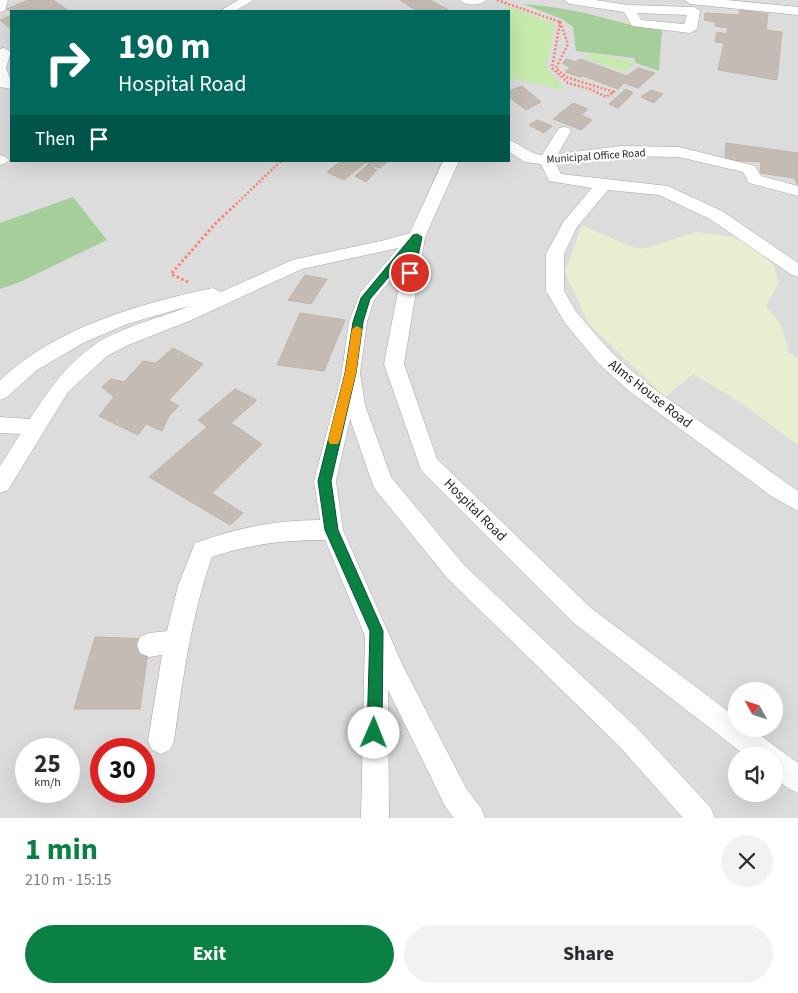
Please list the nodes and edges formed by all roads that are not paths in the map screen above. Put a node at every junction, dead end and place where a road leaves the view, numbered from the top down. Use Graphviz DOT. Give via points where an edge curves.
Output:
graph roads {
  1 [pos="2,0"];
  2 [pos="248,0"];
  3 [pos="570,0"];
  4 [pos="690,0"];
  5 [pos="0,8"];
  6 [pos="628,9"];
  7 [pos="228,10"];
  8 [pos="798,11"];
  9 [pos="4,52"];
  10 [pos="0,69"];
  11 [pos="10,85"];
  12 [pos="564,131"];
  13 [pos="510,146"];
  14 [pos="547,160"];
  15 [pos="451,162"];
  16 [pos="604,185"];
  17 [pos="798,192"];
  18 [pos="417,237"];
  19 [pos="798,271"];
  20 [pos="244,288"];
  21 [pos="350,373"];
  22 [pos="0,392"];
  23 [pos="0,425"];
  24 [pos="34,427"];
  25 [pos="0,484"];
  26 [pos="798,502"];
  27 [pos="332,530"];
  28 [pos="376,631"];
  29 [pos="176,642"];
  30 [pos="148,645"];
  31 [pos="161,741"];
  32 [pos="755,747"];
  33 [pos="783,768"];
  34 [pos="798,780"];
  35 [pos="691,815"];
  36 [pos="375,818"];
  37 [pos="471,818"];
  1 -- 5 [label="street"];
  2 -- 7 [label="street"];
  3 -- 6 [label="street"];
  4 -- 8 [label="street"];
  9 -- 10 [label="street"];
  10 -- 11 [label="street" via="3,82"];
  12 -- 14 [label="street"];
  13 -- 14 [label="street, Municipal Office Road" via="530,159"];
  14 -- 16 [label="street" via="555,178"];
  14 -- 17 [label="street, Municipal Office Road" via="621,151 679,152 749,169 755,179"];
  15 -- 18 [label="street, Hospital Road"];
  16 -- 19 [label="street" via="662,190 716,215"];
  16 -- 26 [label="street, Alms House Road" via="570,225 555,254 555,291 571,318 605,358 636,386"];
  18 -- 20 [label="street" via="298,264"];
  18 -- 21 [label="street" via="366,298 358,322"];
  18 -- 32 [label="street, Hospital Road" via="394,364 428,464 583,616"];
  20 -- 22 [label="street" via="185,300 85,333 33,363"];
  20 -- 24 [label="street" via="100,351 61,387"];
  21 -- 27 [label="street" via="324,481"];
  21 -- 35 [label="street" via="355,405 382,482 456,572 629,738"];
  23 -- 24 [label="street"];
  24 -- 25 [label="street"];
  27 -- 28 [label="street"];
  27 -- 29 [label="street" via="290,530 248,536 203,550"];
  28 -- 36 [label="street"];
  28 -- 37 [label="street" via="432,753 456,798"];
  29 -- 30 [label="street"];
  29 -- 31 [label="street"];
  33 -- 34 [label="street"];
}
